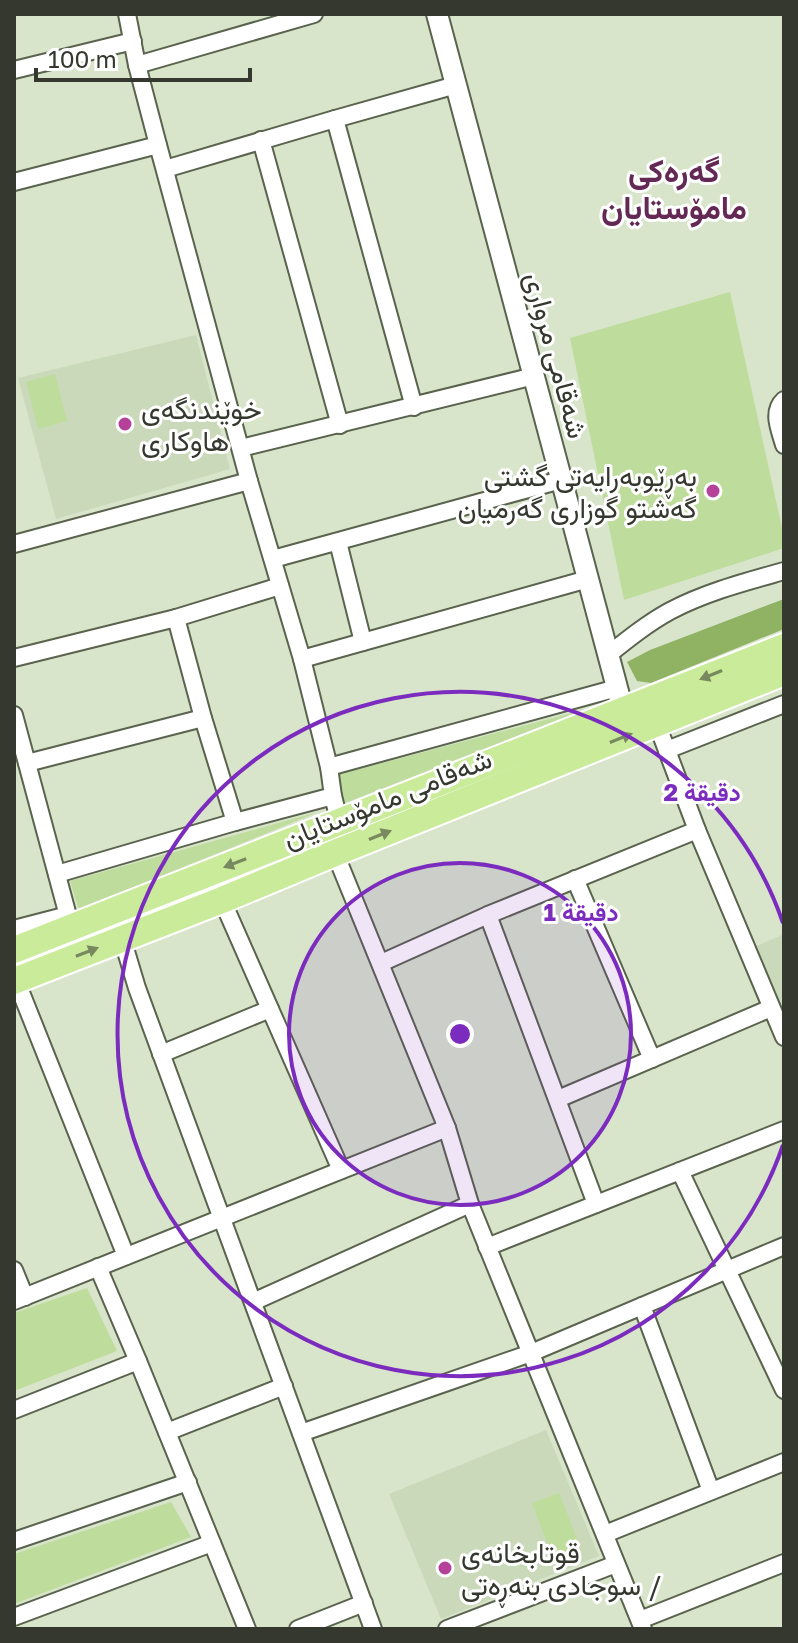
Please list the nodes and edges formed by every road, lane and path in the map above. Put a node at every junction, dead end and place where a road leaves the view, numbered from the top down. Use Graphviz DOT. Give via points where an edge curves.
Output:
graph roads {
  1 [pos="127,14"];
  2 [pos="314,14"];
  3 [pos="437,14"];
  4 [pos="133,41"];
  5 [pos="137,65"];
  6 [pos="14,70"];
  7 [pos="456,85"];
  8 [pos="335,119"];
  9 [pos="261,140"];
  10 [pos="158,145"];
  11 [pos="165,169"];
  12 [pos="14,182"];
  13 [pos="534,376"];
  14 [pos="784,400"];
  15 [pos="414,407"];
  16 [pos="340,425"];
  17 [pos="784,445"];
  18 [pos="241,448"];
  19 [pos="561,480"];
  20 [pos="249,481"];
  21 [pos="338,542"];
  22 [pos="14,544"];
  23 [pos="273,559"];
  24 [pos="784,571"];
  25 [pos="588,579"];
  26 [pos="280,586"];
  27 [pos="176,618"];
  28 [pos="363,642"];
  29 [pos="608,655"];
  30 [pos="782,655"];
  31 [pos="14,658"];
  32 [pos="302,659"];
  33 [pos="620,699"];
  34 [pos="784,704"];
  35 [pos="203,718"];
  36 [pos="15,723"];
  37 [pos="657,724"];
  38 [pos="667,750"];
  39 [pos="27,763"];
  40 [pos="329,767"];
  41 [pos="333,796"];
  42 [pos="342,821"];
  43 [pos="235,822"];
  44 [pos="697,830"];
  45 [pos="335,853"];
  46 [pos="57,874"];
  47 [pos="575,879"];
  48 [pos="222,900"];
  49 [pos="488,915"];
  50 [pos="70,921"];
  51 [pos="14,929"];
  52 [pos="122,938"];
  53 [pos="14,950"];
  54 [pos="381,963"];
  55 [pos="15,980"];
  56 [pos="771,1008"];
  57 [pos="270,1009"];
  58 [pos="784,1037"];
  59 [pos="161,1054"];
  60 [pos="652,1059"];
  61 [pos="558,1099"];
  62 [pos="447,1128"];
  63 [pos="784,1130"];
  64 [pos="341,1170"];
  65 [pos="680,1171"];
  66 [pos="470,1204"];
  67 [pos="596,1204"];
  68 [pos="222,1217"];
  69 [pos="784,1246"];
  70 [pos="487,1247"];
  71 [pos="126,1256"];
  72 [pos="98,1267"];
  73 [pos="14,1270"];
  74 [pos="727,1270"];
  75 [pos="20,1299"];
  76 [pos="253,1302"];
  77 [pos="642,1306"];
  78 [pos="531,1353"];
  79 [pos="138,1361"];
  80 [pos="284,1386"];
  81 [pos="784,1390"];
  82 [pos="14,1410"];
  83 [pos="167,1432"];
  84 [pos="301,1433"];
  85 [pos="784,1462"];
  86 [pos="188,1482"];
  87 [pos="711,1491"];
  88 [pos="605,1534"];
  89 [pos="14,1541"];
  90 [pos="212,1543"];
  91 [pos="784,1563"];
  92 [pos="616,1564"];
  93 [pos="364,1603"];
  94 [pos="14,1617"];
  95 [pos="642,1624"];
  96 [pos="247,1629"];
  97 [pos="298,1629"];
  98 [pos="373,1629"];
  99 [pos="447,1629"];
  1 -- 4 [label="street"];
  2 -- 5 [label="street"];
  3 -- 7 [label="street, شەقامی مرواری"];
  4 -- 5 [label="street"];
  4 -- 6 [label="street"];
  5 -- 10 [label="street"];
  7 -- 8 [label="street"];
  7 -- 13 [label="street, شەقامی مرواری"];
  8 -- 9 [label="street"];
  8 -- 15 [label="street"];
  9 -- 11 [label="street"];
  9 -- 16 [label="street"];
  10 -- 11 [label="street"];
  10 -- 12 [label="street"];
  11 -- 18 [label="street"];
  13 -- 15 [label="street"];
  13 -- 19 [label="street, شەقامی مرواری"];
  14 -- 17 [label="street" via="776,413"];
  15 -- 16 [label="street"];
  16 -- 18 [label="street"];
  18 -- 20 [label="street"];
  19 -- 21 [label="street"];
  19 -- 25 [label="street, شەقامی مرواری"];
  20 -- 22 [label="street"];
  20 -- 23 [label="street"];
  21 -- 23 [label="street"];
  21 -- 28 [label="street"];
  23 -- 26 [label="street"];
  24 -- 29 [label="street" via="671,611"];
  25 -- 28 [label="street"];
  25 -- 29 [label="street, شەقامی مرواری"];
  26 -- 27 [label="street"];
  26 -- 32 [label="street"];
  27 -- 31 [label="street"];
  27 -- 35 [label="street"];
  28 -- 32 [label="street"];
  29 -- 33 [label="street, شەقامی مرواری"];
  30 -- 33 [label="main road, شەقامی مامۆستایان, one-way"];
  30 -- 37 [label="main road, شەقامی مامۆستایان"];
  32 -- 40 [label="street"];
  33 -- 40 [label="street"];
  33 -- 42 [label="main road, شەقامی مامۆستایان"];
  34 -- 38 [label="street"];
  35 -- 39 [label="street"];
  35 -- 43 [label="street"];
  36 -- 39 [label="street"];
  37 -- 38 [label="street"];
  45 -- 37 [label="main road, شەقامی مامۆستایان, one-way"];
  38 -- 44 [label="street"];
  39 -- 46 [label="street"];
  40 -- 41 [label="street"];
  41 -- 42 [label="street"];
  41 -- 43 [label="street"];
  42 -- 50 [label="main road, شەقامی مامۆستایان, one-way"];
  43 -- 46 [label="street"];
  44 -- 47 [label="street"];
  44 -- 56 [label="street"];
  45 -- 48 [label="main road, شەقامی مامۆستایان"];
  45 -- 54 [label="street"];
  46 -- 50 [label="street"];
  47 -- 49 [label="street"];
  47 -- 60 [label="street"];
  48 -- 52 [label="main road, شەقامی مامۆستایان"];
  48 -- 57 [label="street"];
  49 -- 54 [label="street"];
  49 -- 61 [label="street"];
  50 -- 51 [label="street"];
  50 -- 53 [label="main road, شەقامی مامۆستایان"];
  55 -- 52 [label="main road, شەقامی مامۆستایان, one-way"];
  52 -- 59 [label="street"];
  54 -- 62 [label="street"];
  55 -- 71 [label="street"];
  56 -- 58 [label="street"];
  56 -- 60 [label="street"];
  57 -- 59 [label="street"];
  57 -- 64 [label="street"];
  59 -- 68 [label="street"];
  60 -- 61 [label="street"];
  61 -- 67 [label="street"];
  62 -- 64 [label="street"];
  62 -- 66 [label="street"];
  63 -- 65 [label="street"];
  64 -- 68 [label="street"];
  65 -- 67 [label="street"];
  65 -- 74 [label="street"];
  66 -- 70 [label="street"];
  66 -- 76 [label="street"];
  67 -- 70 [label="street"];
  68 -- 71 [label="street"];
  68 -- 76 [label="street"];
  69 -- 74 [label="street"];
  70 -- 78 [label="street"];
  71 -- 72 [label="street"];
  72 -- 75 [label="street"];
  72 -- 79 [label="street"];
  73 -- 75 [label="street"];
  74 -- 77 [label="street"];
  74 -- 81 [label="street"];
  76 -- 80 [label="street"];
  77 -- 78 [label="street"];
  77 -- 87 [label="street"];
  78 -- 84 [label="street"];
  78 -- 88 [label="street"];
  79 -- 82 [label="street"];
  79 -- 83 [label="street"];
  80 -- 83 [label="street"];
  80 -- 84 [label="street"];
  83 -- 86 [label="street"];
  84 -- 93 [label="street"];
  85 -- 87 [label="street"];
  86 -- 89 [label="street"];
  86 -- 90 [label="street"];
  87 -- 88 [label="street"];
  88 -- 92 [label="street"];
  90 -- 94 [label="street"];
  90 -- 96 [label="street"];
  91 -- 95 [label="street"];
  92 -- 95 [label="street"];
  92 -- 99 [label="street"];
  93 -- 97 [label="street"];
  93 -- 98 [label="street"];
}
